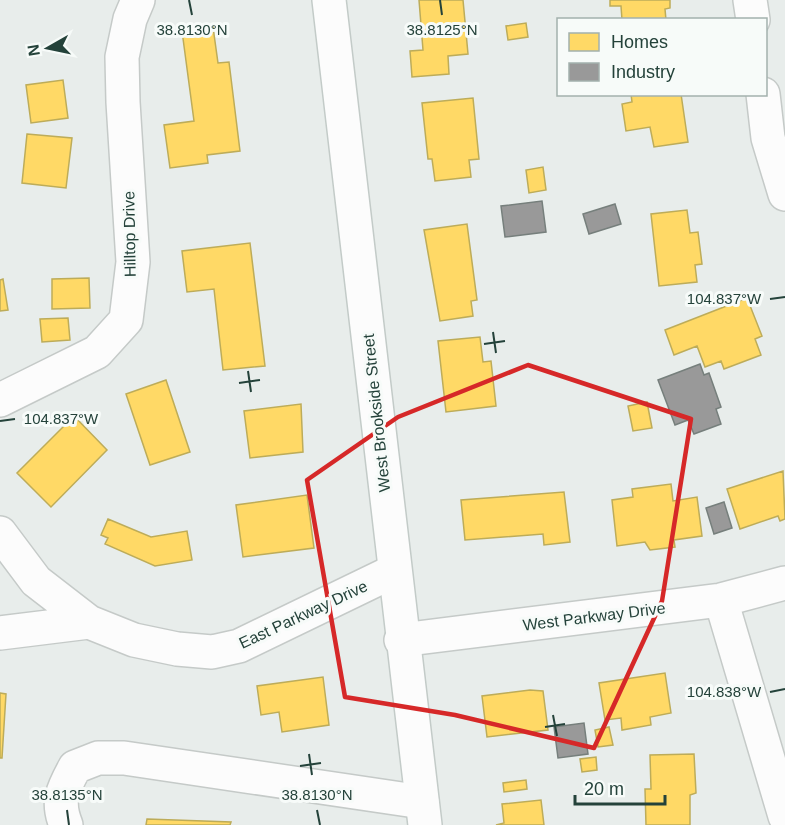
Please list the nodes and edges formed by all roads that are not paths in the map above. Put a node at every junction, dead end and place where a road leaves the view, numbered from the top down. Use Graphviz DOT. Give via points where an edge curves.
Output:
graph roads {
  1 [pos="138,0"];
  2 [pos="329,0"];
  3 [pos="750,0"];
  4 [pos="753,18"];
  5 [pos="763,96"];
  6 [pos="785,194"];
  7 [pos="0,400"];
  8 [pos="0,533"];
  9 [pos="394,571"];
  10 [pos="785,583"];
  11 [pos="721,600"];
  12 [pos="89,622"];
  13 [pos="0,633"];
  14 [pos="401,640"];
  15 [pos="424,813"];
  16 [pos="785,816"];
  17 [pos="66,825"];
  1 -- 7 [label="street, Hilltop Drive" via="122,57 133,262 126,320 97,352"];
  2 -- 9 [label="street, West Brookside Street"];
  3 -- 4 [label="street"];
  5 -- 6 [label="street" via="768,138"];
  8 -- 12 [label="street" via="36,580"];
  9 -- 12 [label="street, East Parkway Drive" via="239,646 212,652 134,640"];
  9 -- 14 [label="street, West Brookside Street"];
  10 -- 11 [label="street, West Parkway Drive"];
  11 -- 14 [label="street, West Parkway Drive"];
  11 -- 16 [label="street"];
  12 -- 13 [label="street, East Parkway Drive"];
  14 -- 15 [label="street, West Brookside Street"];
  15 -- 17 [label="street" via="124,758 98,758 75,767 63,788 59,810"];
}
